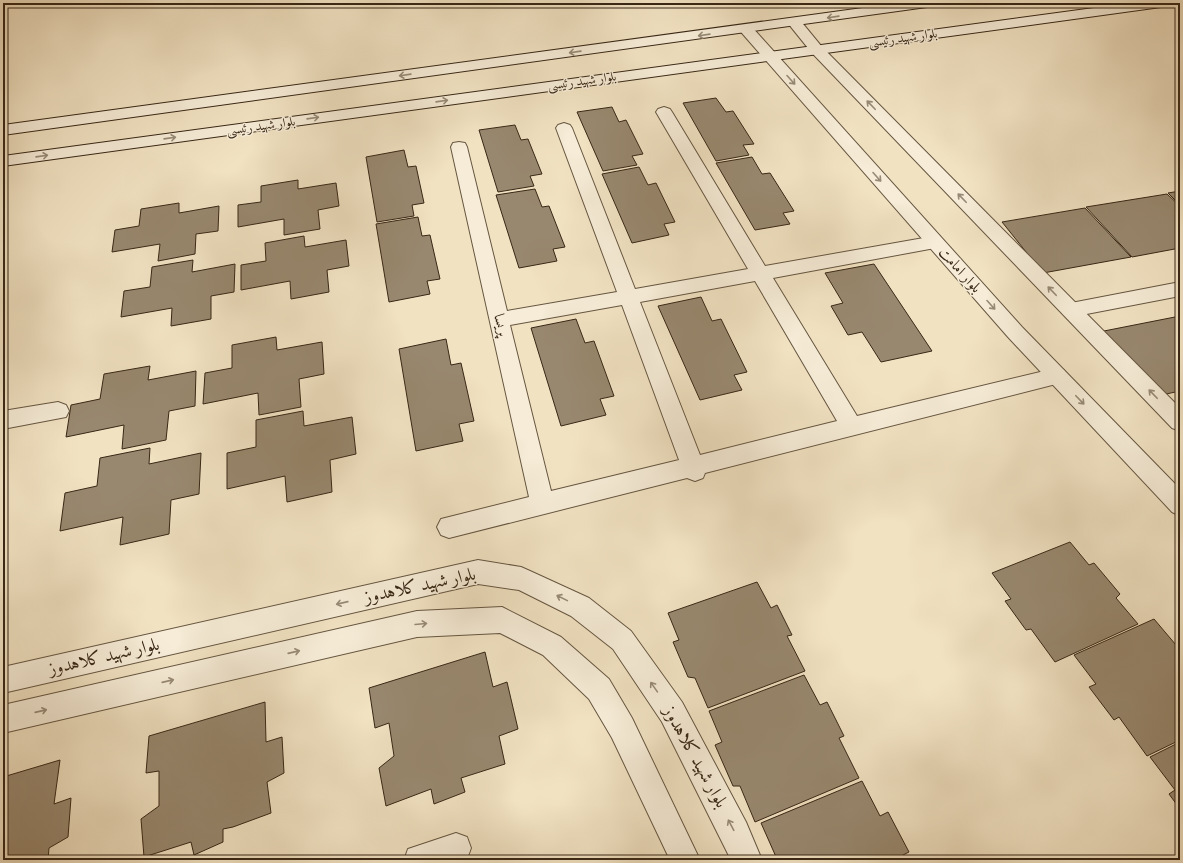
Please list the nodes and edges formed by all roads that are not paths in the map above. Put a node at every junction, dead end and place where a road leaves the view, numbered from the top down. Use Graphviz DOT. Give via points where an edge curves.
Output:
graph roads {
  1 [pos="927,3"];
  2 [pos="1161,3"];
  3 [pos="794,22"];
  4 [pos="746,29"];
  5 [pos="817,50"];
  6 [pos="770,56"];
  7 [pos="664,112"];
  8 [pos="564,128"];
  9 [pos="3,130"];
  10 [pos="459,147"];
  11 [pos="3,161"];
  12 [pos="935,242"];
  13 [pos="760,274"];
  14 [pos="1180,288"];
  15 [pos="628,297"];
  16 [pos="1071,310"];
  17 [pos="499,320"];
  18 [pos="1057,376"];
  19 [pos="58,411"];
  20 [pos="3,420"];
  21 [pos="1180,422"];
  22 [pos="852,427"];
  23 [pos="694,469"];
  24 [pos="542,504"];
  25 [pos="1180,505"];
  26 [pos="449,527"];
  27 [pos="3,680"];
  28 [pos="3,719"];
  29 [pos="456,848"];
  30 [pos="419,860"];
  31 [pos="685,860"];
  32 [pos="747,860"];
  1 -- 3 [label="street, بلوار شهید رئیسی, one-way"];
  2 -- 5 [label="street, بلوار شهید رئیسی"];
  3 -- 4 [label="street, بلوار شهید رئیسی"];
  3 -- 5 [label="street"];
  4 -- 6 [label="street, بلوار امامت"];
  4 -- 9 [label="street, بلوار شهید رئیسی, one-way"];
  5 -- 6 [label="street, بلوار شهید رئیسی"];
  16 -- 5 [label="street, one-way"];
  11 -- 6 [label="street, بلوار شهید رئیسی, one-way"];
  6 -- 12 [label="street, بلوار امامت, one-way"];
  7 -- 13 [label="street"];
  8 -- 15 [label="street"];
  10 -- 17 [label="street, پریسا"];
  12 -- 13 [label="street"];
  12 -- 18 [label="street, بلوار امامت, one-way"];
  13 -- 15 [label="street"];
  13 -- 22 [label="street"];
  14 -- 16 [label="street"];
  15 -- 17 [label="street"];
  15 -- 23 [label="street"];
  21 -- 16 [label="street, one-way"];
  17 -- 24 [label="street, پریسا"];
  18 -- 22 [label="street"];
  18 -- 25 [label="street, بلوار امامت, one-way"];
  19 -- 20 [label="street"];
  22 -- 23 [label="street"];
  23 -- 24 [label="street"];
  24 -- 26 [label="street"];
  32 -- 27 [label="street, بلوار شهید کلاهدوز, one-way" via="672,712 622,640 580,607 521,579 478,572"];
  28 -- 31 [label="street, one-way" via="417,624 502,620 552,646 599,689 622,728"];
  29 -- 30 [label="street"];
}
